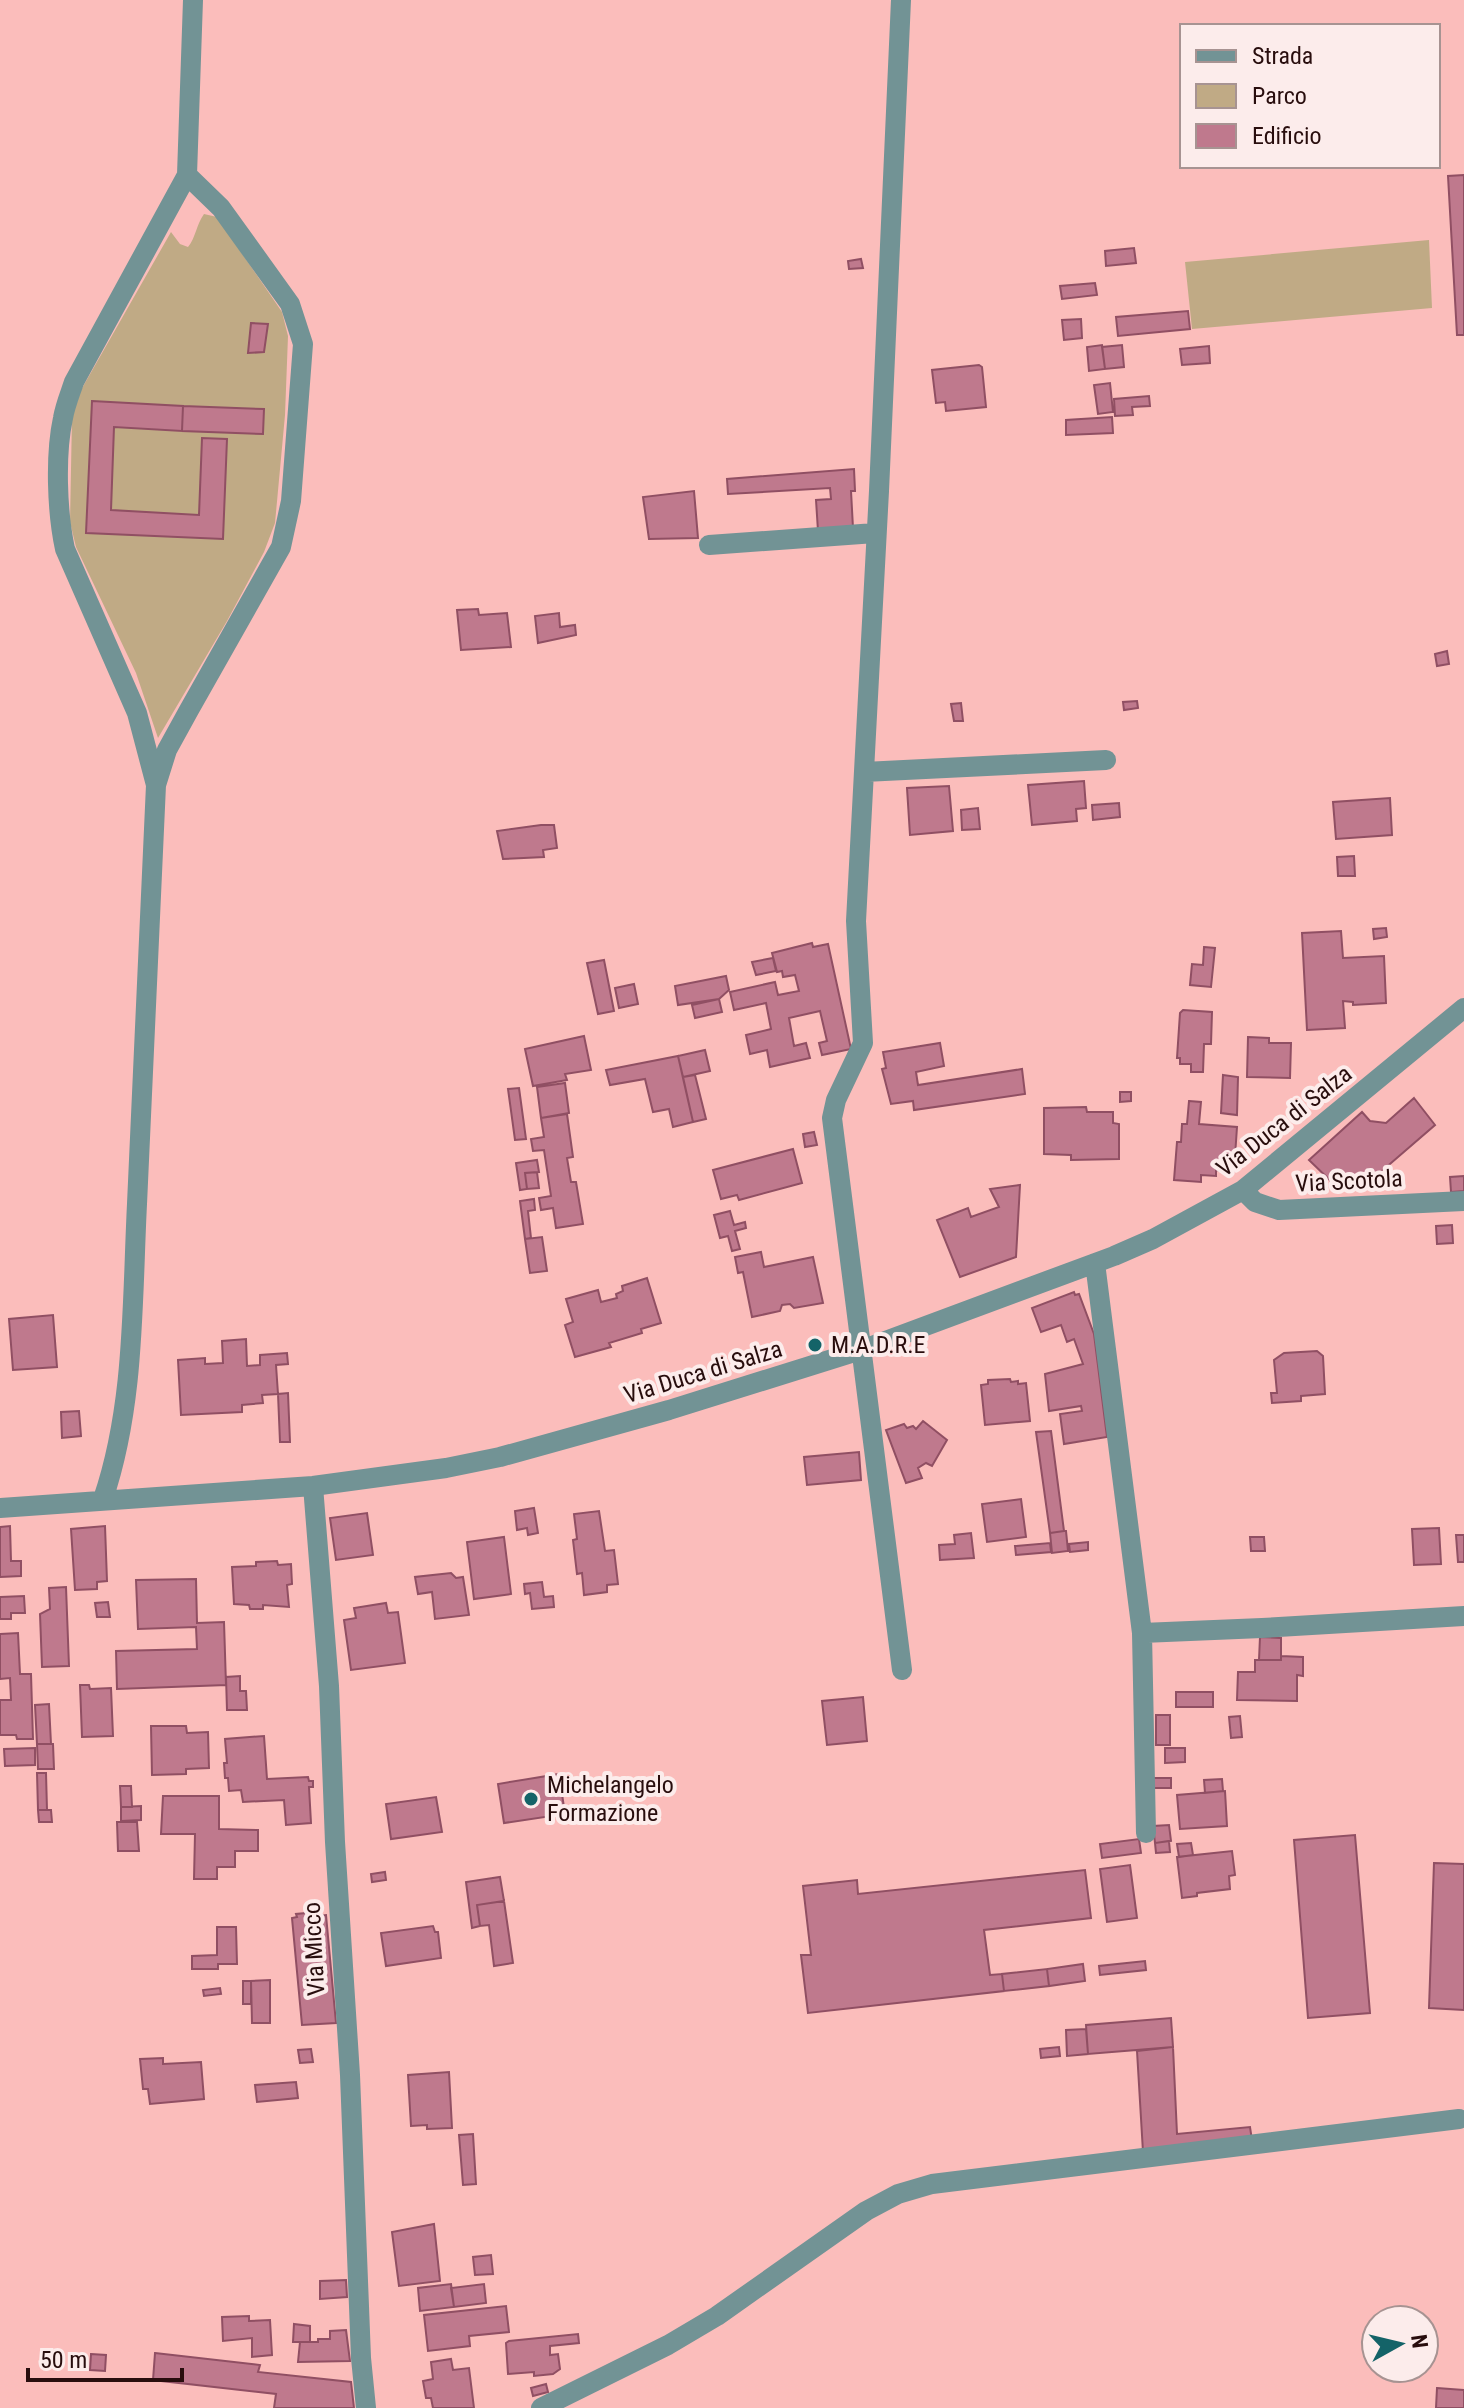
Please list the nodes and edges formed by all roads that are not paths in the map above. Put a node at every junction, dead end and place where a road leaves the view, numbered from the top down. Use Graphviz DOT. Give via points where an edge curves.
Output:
graph roads {
  1 [pos="193,0"];
  2 [pos="901,0"];
  3 [pos="187,175"];
  4 [pos="875,533"];
  5 [pos="709,545"];
  6 [pos="1106,760"];
  7 [pos="864,772"];
  8 [pos="156,785"];
  9 [pos="1464,1008"];
  10 [pos="1243,1190"];
  11 [pos="1464,1201"];
  12 [pos="1095,1263"];
  13 [pos="861,1350"];
  14 [pos="313,1486"];
  15 [pos="103,1499"];
  16 [pos="0,1508"];
  17 [pos="1464,1616"];
  18 [pos="1142,1633"];
  19 [pos="902,1670"];
  20 [pos="1146,1833"];
  21 [pos="1459,2119"];
  22 [pos="366,2408"];
  23 [pos="541,2408"];
  1 -- 3 [label="street"];
  2 -- 4 [label="street"];
  3 -- 8 [label="street" via="74,382 62,419 59,462 65,549 137,713"];
  3 -- 8 [label="street" via="221,208 290,304 303,344 291,501 281,547 167,750"];
  4 -- 5 [label="street"];
  4 -- 7 [label="street"];
  6 -- 7 [label="street"];
  7 -- 13 [label="street" via="856,921 863,1043 832,1118"];
  8 -- 15 [label="street" via="132,1314 124,1411"];
  9 -- 10 [label="street, Via Duca di Salza"];
  10 -- 11 [label="street, Via Scotola" via="1255,1202 1279,1210"];
  10 -- 12 [label="street, Via Duca di Salza" via="1153,1239"];
  12 -- 13 [label="street, Via Duca di Salza"];
  12 -- 18 [label="street"];
  13 -- 14 [label="street, Via Duca di Salza" via="500,1457"];
  13 -- 19 [label="street"];
  14 -- 15 [label="street, Via Duca di Salza"];
  14 -- 22 [label="street, Via Micco" via="329,1686"];
  15 -- 16 [label="street, Via Duca di Salza"];
  17 -- 18 [label="street"];
  18 -- 20 [label="street"];
  21 -- 23 [label="street" via="932,2184 898,2194 705,2323"];
}
